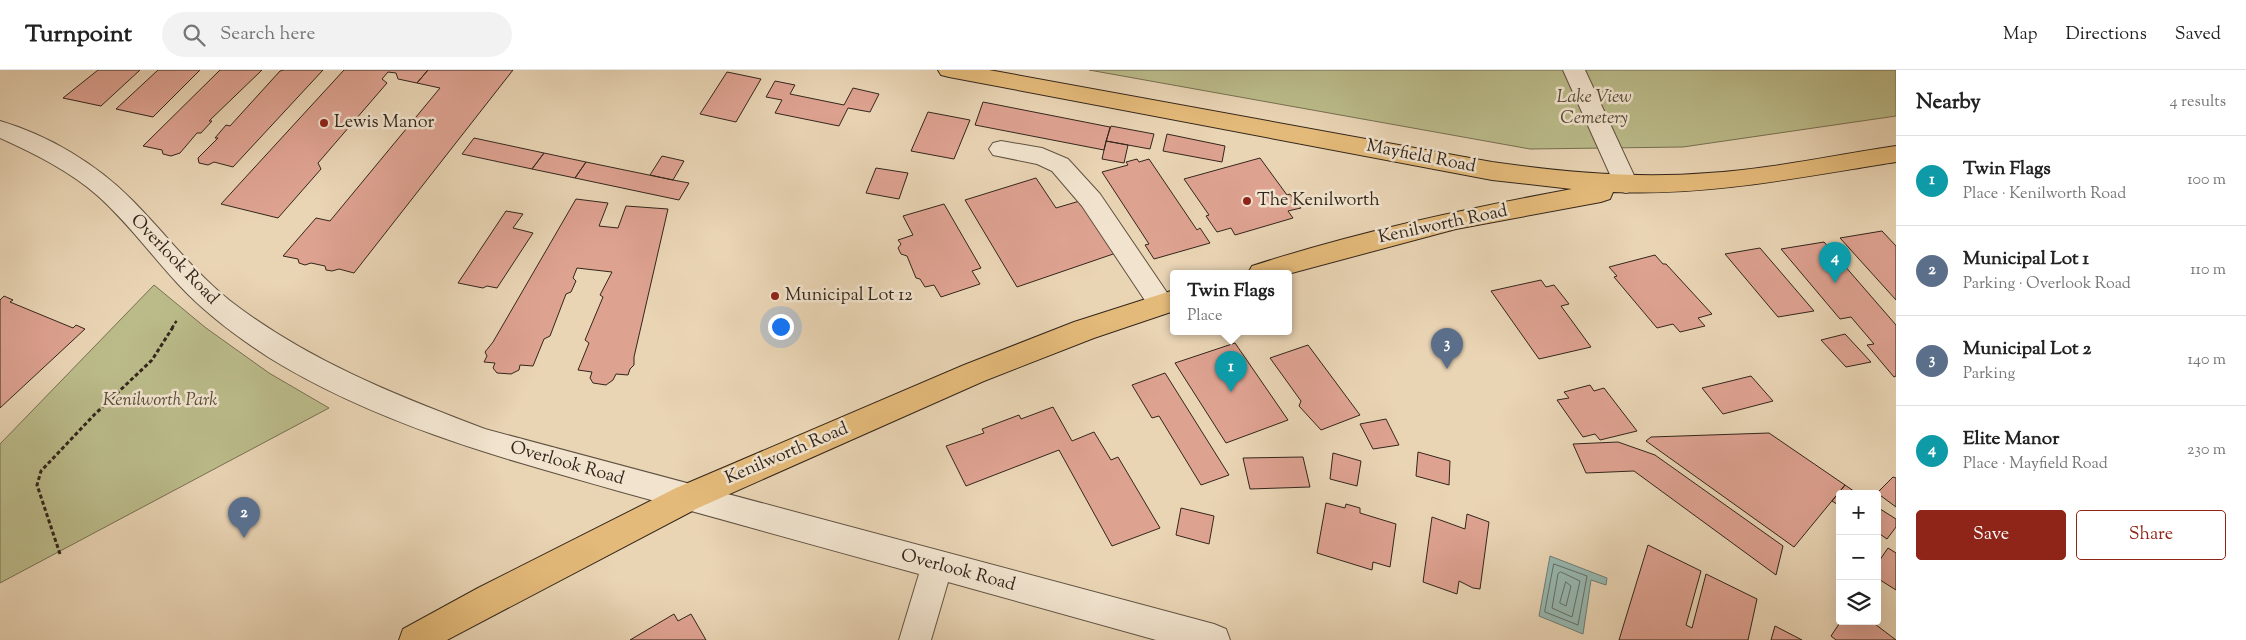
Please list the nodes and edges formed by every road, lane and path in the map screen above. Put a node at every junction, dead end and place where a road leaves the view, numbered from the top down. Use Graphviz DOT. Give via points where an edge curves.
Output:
graph roads {
  1 [pos="949,70"];
  2 [pos="1574,70"];
  3 [pos="0,129"];
  4 [pos="1001,149"];
  5 [pos="1896,154"];
  6 [pos="1626,184"];
  7 [pos="1271,270"];
  8 [pos="1167,302"];
  9 [pos="177,320"];
  10 [pos="687,498"];
  11 [pos="60,554"];
  12 [pos="937,565"];
  13 [pos="415,640"];
  14 [pos="915,640"];
  15 [pos="1214,640"];
  1 -- 6 [label="main road, Mayfield Road" via="1492,171 1582,183"];
  2 -- 6 [label="street"];
  3 -- 10 [label="street, Overlook Road" via="96,181 194,285 243,326 286,353 397,408 484,441"];
  4 -- 8 [label="street" via="1042,156 1060,165 1091,200"];
  5 -- 6 [label="main road, Mayfield Road" via="1710,182"];
  6 -- 7 [label="main road, Kenilworth Road" via="1596,195 1456,220"];
  8 -- 10 [label="main road, Kenilworth Road" via="974,373"];
  9 -- 11 [label="path" via="152,360 40,471 37,485"];
  10 -- 12 [label="street, Overlook Road"];
  10 -- 13 [label="main road, Kenilworth Road"];
  12 -- 14 [label="street"];
  12 -- 15 [label="street, Overlook Road"];
}
